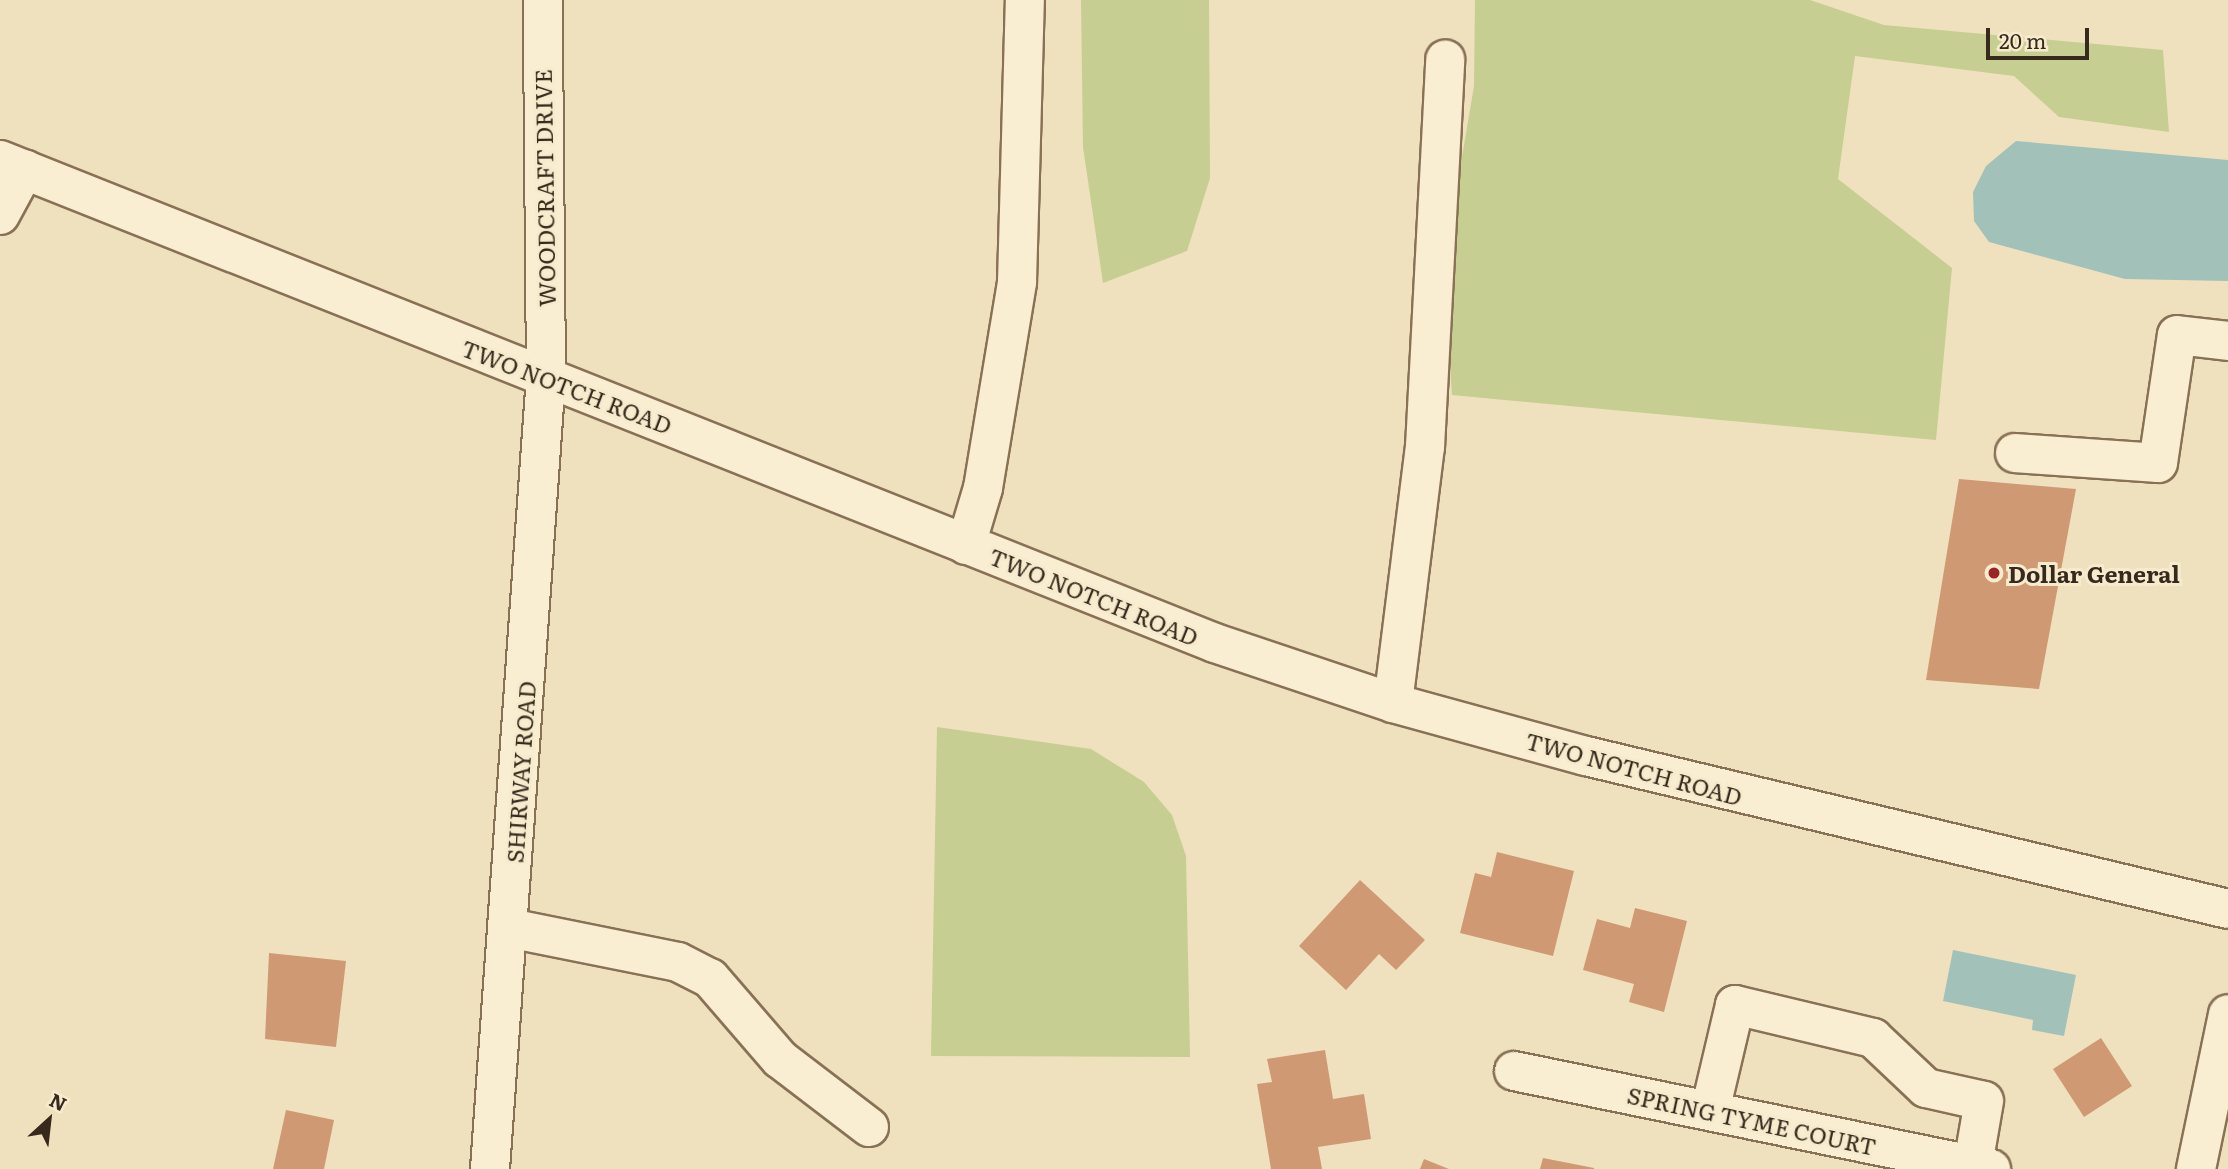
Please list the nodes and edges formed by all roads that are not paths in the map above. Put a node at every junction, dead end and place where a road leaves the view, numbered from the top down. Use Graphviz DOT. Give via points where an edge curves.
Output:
graph roads {
  1 [pos="543,0"];
  2 [pos="1025,0"];
  3 [pos="1445,60"];
  4 [pos="13,165"];
  5 [pos="0,215"];
  6 [pos="2228,341"];
  7 [pos="546,376"];
  8 [pos="2015,453"];
  9 [pos="966,545"];
  10 [pos="1393,703"];
  11 [pos="2228,909"];
  12 [pos="509,928"];
  13 [pos="2228,1014"];
  14 [pos="1514,1071"];
  15 [pos="1710,1111"];
  16 [pos="869,1127"];
  17 [pos="1982,1167"];
  18 [pos="490,1169"];
  19 [pos="2196,1169"];
  1 -- 7 [label="street, WOODCRAFT DRIVE"];
  2 -- 9 [label="street" via="1017,282 983,488"];
  3 -- 10 [label="street" via="1425,447"];
  4 -- 5 [label="street"];
  4 -- 7 [label="street, TWO NOTCH ROAD"];
  6 -- 8 [label="street" via="2177,335 2158,463"];
  7 -- 9 [label="street, TWO NOTCH ROAD"];
  7 -- 12 [label="street, SHIRWAY ROAD"];
  9 -- 10 [label="street, TWO NOTCH ROAD" via="1215,643"];
  10 -- 11 [label="street, TWO NOTCH ROAD" via="1785,807"];
  12 -- 16 [label="street" via="678,962 710,978 780,1059"];
  12 -- 18 [label="street, SHIRWAY ROAD"];
  13 -- 19 [label="street"];
  14 -- 15 [label="street, SPRING TYME COURT"];
  15 -- 17 [label="street, SPRING TYME COURT"];
  15 -- 17 [label="street" via="1735,1005 1873,1038 1927,1088 1984,1101"];
}
